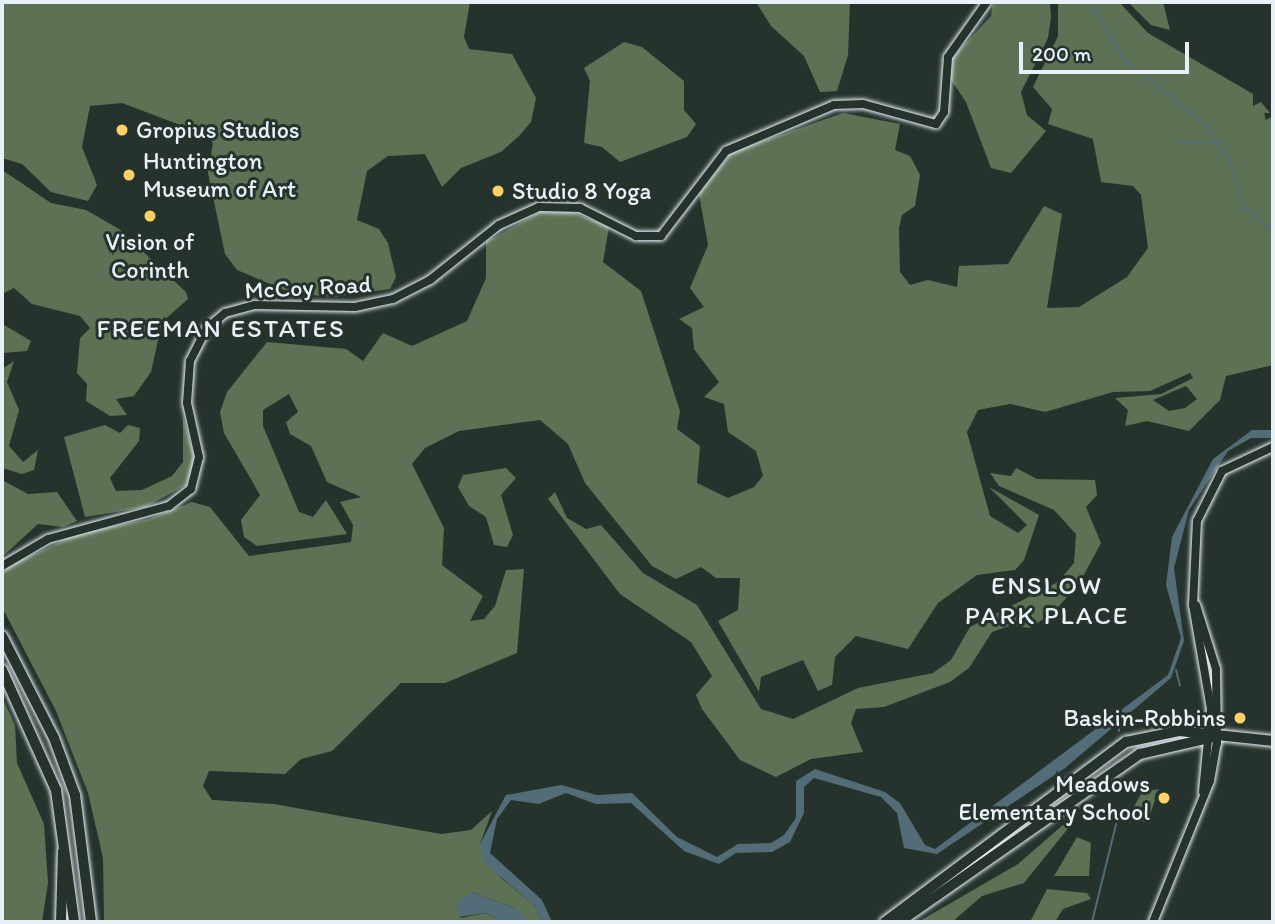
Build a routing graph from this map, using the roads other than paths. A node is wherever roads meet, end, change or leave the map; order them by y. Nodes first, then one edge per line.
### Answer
1 (987, 2) edge
2 (1273, 447) edge
3 (2, 566) edge
4 (2, 636) edge
5 (2, 670) edge
6 (1213, 736) junction
7 (1272, 739) edge
8 (62, 810) junction
9 (61, 922) edge
10 (75, 922) edge
11 (91, 922) edge
12 (885, 922) edge
13 (899, 922) edge
14 (1153, 922) edge

1 - 3 street, McCoy Road
2 - 6 street
4 - 11 highway
5 - 8 highway
6 - 7 main road
6 - 12 main road
6 - 13 main road
6 - 14 street
8 - 9 highway
8 - 10 highway

